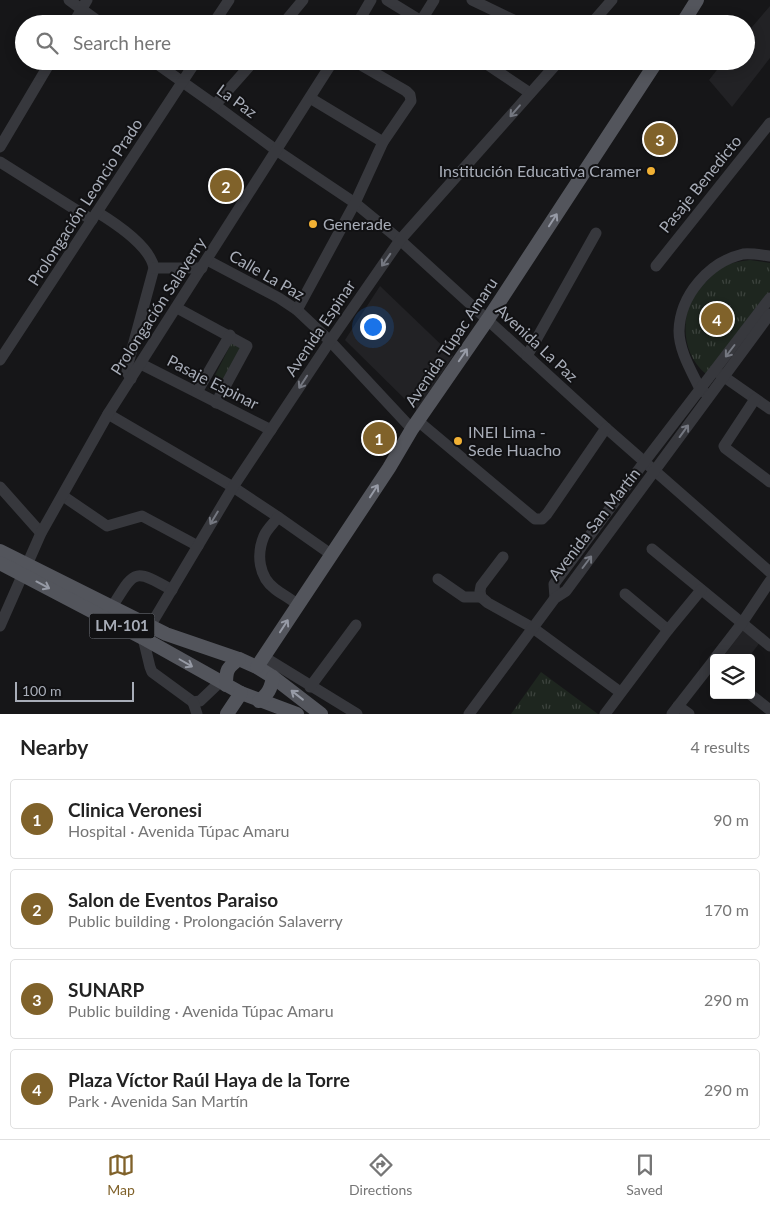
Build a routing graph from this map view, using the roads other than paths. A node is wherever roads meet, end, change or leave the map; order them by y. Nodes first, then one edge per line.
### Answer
1 (68, 0) edge
2 (229, 0) edge
3 (236, 0) edge
4 (303, 0) edge
5 (371, 0) edge
6 (387, 0) edge
7 (434, 0) edge
8 (472, 0) edge
9 (612, 0) edge
10 (697, 0) edge
11 (84, 4) edge
12 (78, 15) edge
13 (94, 15) edge
14 (219, 15) edge
15 (227, 15) edge
16 (290, 15) edge
17 (362, 15) edge
18 (412, 15) edge
19 (427, 15) edge
20 (503, 15) edge
21 (599, 15) edge
22 (688, 15) edge
23 (46, 70) edge
24 (165, 70) edge
25 (185, 70) edge
26 (189, 70) edge
27 (246, 70) edge
28 (327, 70) edge
29 (370, 70) edge
30 (496, 70) edge
31 (550, 70) edge
32 (651, 70) edge
33 (180, 81) junction
34 (530, 93) junction
35 (310, 98) junction
36 (215, 105) junction
37 (770, 123) edge
38 (384, 142) junction
39 (0, 148) edge
40 (276, 150) junction
41 (0, 162) edge
42 (355, 203) junction
43 (92, 216) junction
44 (596, 233) dead end
45 (400, 240) junction
46 (770, 256) edge
47 (204, 264) junction
48 (656, 266) dead end
49 (154, 268) junction
50 (770, 298) edge
51 (176, 308) junction
52 (297, 310) junction
53 (770, 314) edge
54 (488, 319) junction
55 (230, 335) junction
56 (330, 341) junction
57 (0, 348) edge
58 (527, 356) junction
59 (0, 360) edge
60 (140, 364) junction
61 (715, 370) junction
62 (725, 377) junction
63 (131, 379) junction
64 (197, 392) junction
65 (705, 392) junction
66 (755, 398) junction
67 (216, 402) junction
68 (770, 409) edge
69 (108, 414) junction
70 (415, 425) junction
71 (606, 428) junction
72 (271, 430) junction
73 (645, 461) junction
74 (656, 470) junction
75 (770, 482) edge
76 (0, 487) edge
77 (233, 487) junction
78 (64, 496) junction
79 (278, 517) junction
80 (41, 533) junction
81 (198, 546) junction
82 (652, 549) dead end
83 (0, 551) edge
84 (332, 555) junction
85 (503, 556) dead end
86 (0, 563) edge
87 (768, 566) edge
88 (25, 570) junction
89 (438, 578) dead end
90 (770, 581) edge
91 (172, 590) junction
92 (701, 590) junction
93 (625, 594) dead end
94 (481, 597) junction
95 (555, 598) junction
96 (298, 605) junction
97 (112, 607) junction
98 (742, 623) junction
99 (356, 625) dead end
100 (0, 626) edge
101 (533, 628) junction
102 (668, 630) junction
103 (147, 632) junction
104 (770, 646) edge
105 (719, 654) edge
106 (239, 658) junction
107 (260, 662) junction
108 (710, 666) edge
109 (273, 677) junction
110 (223, 684) junction
111 (310, 687) junction
112 (620, 692) junction
113 (241, 693) junction
114 (755, 698) edge
115 (259, 701) junction
116 (193, 702) junction
117 (675, 710) edge
118 (770, 710) edge
119 (197, 714) edge
120 (227, 714) edge
121 (297, 714) edge
122 (321, 714) edge
123 (357, 714) edge
124 (468, 714) edge
125 (605, 714) edge
126 (689, 714) edge

1 - 11 street
2 - 14 street
3 - 15 street
4 - 16 street
5 - 17 street
6 - 18 street
7 - 19 street
8 - 20 street
9 - 21 street
10 - 22 main road
11 - 12 street
11 - 13 street
23 - 39 street
24 - 33 street, La Paz
25 - 33 street, Prolongación Leoncio Prado
26 - 33 street, Prolongación Leoncio Prado
27 - 36 street
28 - 35 street, Prolongación Salaverry
29 - 38 street
30 - 34 street
31 - 34 street, Avenida Espinar
54 -> 32 main road, Avenida Túpac Amaru
33 - 36 street, La Paz
33 - 43 street, Prolongación Leoncio Prado
34 -> 45 street, Avenida Espinar
35 - 38 street
35 - 40 street, Prolongación Salaverry
36 - 40 street, La Paz
37 - 48 street, Pasaje Benedicto
38 - 42 street
40 - 42 street, Avenida La Paz
40 - 47 street, Prolongación Salaverry
41 - 43 street
42 - 45 street, Avenida La Paz
42 - 52 street
43 - 49 street
43 - 57 street, Prolongación Leoncio Prado
43 - 59 street, Prolongación Leoncio Prado
44 - 58 street
45 - 54 street, Avenida La Paz
45 -> 56 street, Avenida Espinar
46 - 65 street
47 - 49 street
47 - 51 street, Prolongación Salaverry
47 - 52 street, Calle La Paz
49 - 63 street
50 -> 61 street, Avenida San Martín
51 - 55 street
51 - 60 street, Prolongación Salaverry
52 - 56 street, Calle La Paz
53 - 62 street, Avenida San Martín
54 - 58 street, Avenida La Paz
70 -> 54 main road, Avenida Túpac Amaru
55 - 64 street
55 - 67 street
56 - 70 street, Calle La Paz
56 -> 72 street, Avenida Espinar
58 - 71 street, Avenida La Paz
60 - 63 street, Prolongación Salaverry
60 - 64 street, Pasaje Espinar
61 - 62 street
61 - 65 street, Avenida San Martín
62 - 65 street, Avenida San Martín
62 - 66 street
63 - 69 street, Prolongación Salaverry
64 - 67 street, Pasaje Espinar
65 - 73 street, Avenida San Martín
74 -> 65 street, Avenida San Martín
66 - 68 street
66 - 75 street
67 - 72 street, Pasaje Espinar
69 - 77 street
69 - 78 street, Prolongación Salaverry
70 - 71 street, Calle La Paz
84 -> 70 main road, Avenida Túpac Amaru
71 - 73 street, Avenida La Paz
72 - 77 street, Avenida Espinar
73 - 74 street, Avenida La Paz
73 - 95 street, Avenida San Martín
74 - 87 street, Avenida La Paz
95 -> 74 street, Avenida San Martín
76 - 80 street
77 - 79 street
77 -> 81 street, Avenida Espinar
78 - 80 street, Prolongación Salaverry
78 - 81 street
79 - 84 street
79 - 96 street
80 - 88 street, Prolongación Salaverry
81 - 91 street, Avenida Espinar
82 - 92 street
83 - 88 main road, LM-101
84 - 96 main road, Avenida Túpac Amaru
85 - 94 street
86 - 88 main road, LM-101
88 - 97 main road, LM-101
88 - 100 street, Prolongación Salaverry
88 -> 103 main road, LM-101
89 - 94 street
90 - 98 street
91 - 97 street
91 - 103 street, Avenida Espinar
92 - 98 street
92 - 102 street
93 - 102 street
94 - 101 street
95 - 101 street
107 -> 96 main road, Avenida Túpac Amaru
97 - 103 main road, LM-101
98 - 104 street
98 - 105 street
99 - 111 street
101 - 112 street
101 - 124 street
102 - 112 street
103 - 106 main road, LM-101
103 -> 110 main road, LM-101
103 - 116 street
106 - 107 main road, LM-101
106 - 110 main road
107 - 109 main road, LM-101
107 - 111 street
108 - 117 street
109 - 115 main road
122 -> 109 main road, LM-101
110 - 113 main road, LM-101
110 - 116 street
111 - 123 street
112 - 125 street
113 - 115 main road, LM-101
113 - 120 main road
114 - 118 street
115 - 121 main road, LM-101
116 - 119 street
117 - 126 street

